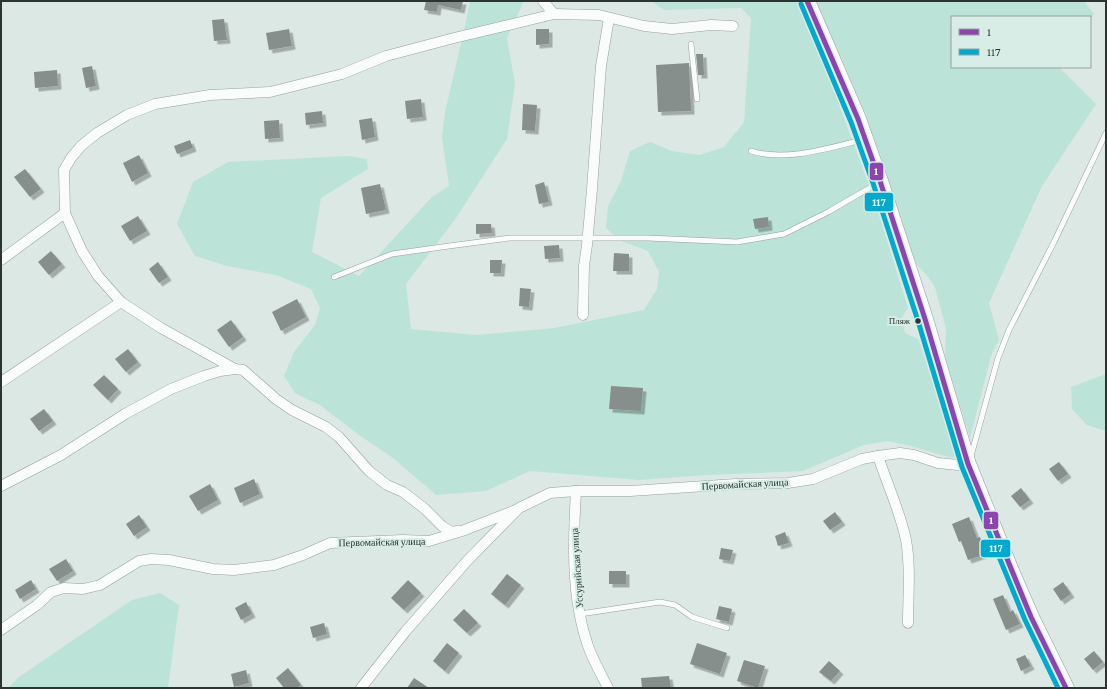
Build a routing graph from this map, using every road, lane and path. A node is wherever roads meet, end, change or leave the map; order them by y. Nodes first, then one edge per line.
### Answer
1 (543, 1) edge
2 (807, 1) edge
3 (554, 14) junction
4 (609, 18) junction
5 (733, 26) dead end
6 (691, 44) dead end
7 (696, 98) dead end
8 (1106, 133) edge
9 (865, 139) junction
10 (751, 151) dead end
11 (880, 181) junction
12 (65, 213) junction
13 (588, 239) junction
14 (1, 260) edge
15 (334, 277) dead end
16 (121, 302) junction
17 (583, 315) dead end
18 (235, 369) junction
19 (1, 382) edge
20 (878, 456) junction
21 (968, 464) junction
22 (1, 486) edge
23 (576, 490) junction
24 (519, 508) junction
25 (462, 531) junction
26 (580, 614) junction
27 (908, 623) dead end
28 (727, 628) dead end
29 (1, 630) edge
30 (361, 688) edge
31 (608, 688) edge
32 (1066, 688) edge

1 - 3 street
2 - 9 main road
3 - 4 street
3 - 12 street
4 - 5 street
4 - 13 street
6 - 7 lane
8 - 21 lane
9 - 10 lane
9 - 11 main road
11 - 13 lane
11 - 21 main road
12 - 14 street
12 - 16 street
13 - 15 lane
13 - 17 street
16 - 18 street
16 - 19 street
18 - 22 street
18 - 25 street
20 - 21 street, Первомайская улица
20 - 23 street, Первомайская улица
20 - 27 street
21 - 32 main road
23 - 24 street, Первомайская улица
23 - 26 street, Уссурийская улица
24 - 25 street, Первомайская улица
24 - 30 street, Первомайская улица
25 - 29 street, Первомайская улица
26 - 28 lane
26 - 31 street, Уссурийская улица

